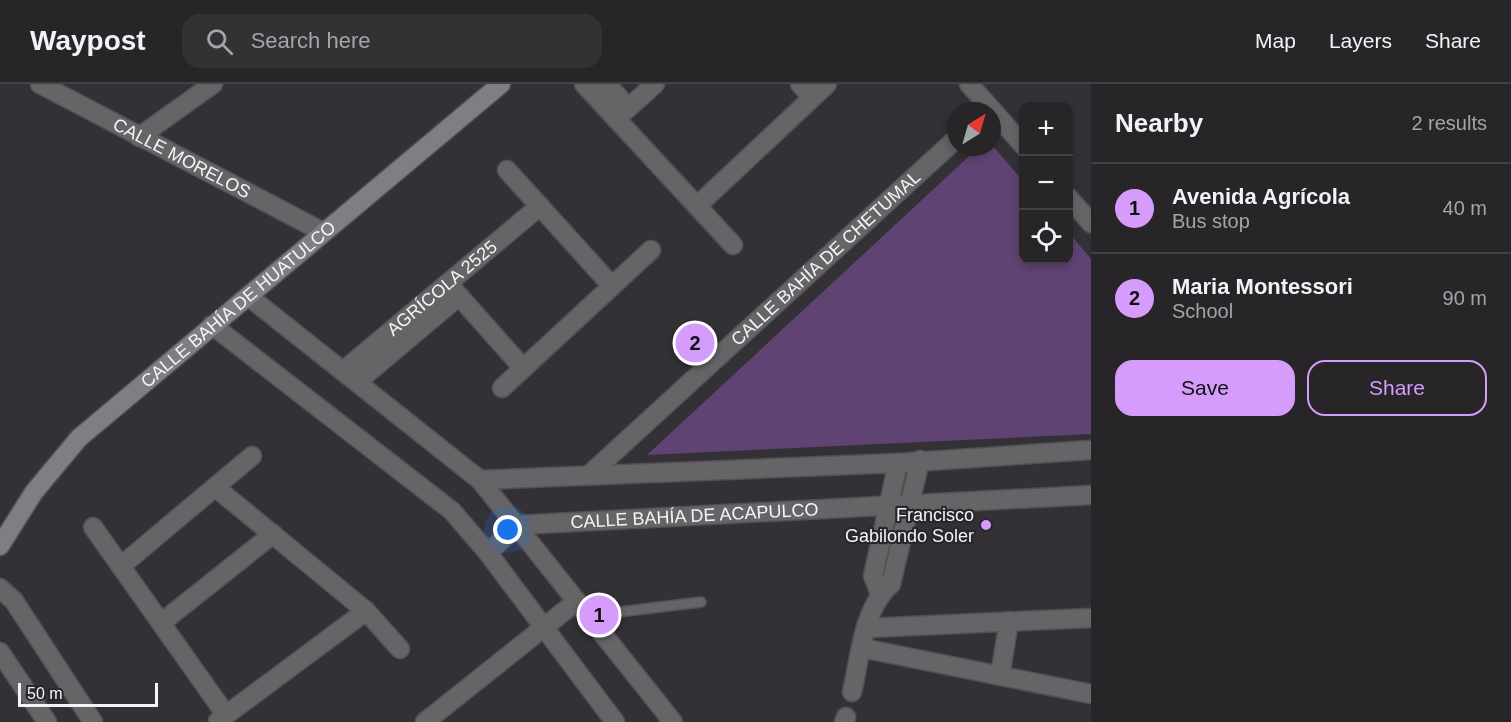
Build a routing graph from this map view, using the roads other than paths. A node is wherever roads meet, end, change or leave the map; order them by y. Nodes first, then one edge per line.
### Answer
1 (40, 84) edge
2 (213, 84) edge
3 (501, 84) edge
4 (584, 84) edge
5 (607, 84) edge
6 (655, 84) edge
7 (800, 84) edge
8 (827, 84) edge
9 (969, 84) edge
10 (812, 98) junction
11 (983, 102) edge
12 (622, 113) junction
13 (1001, 123) edge
14 (139, 137) junction
15 (1019, 142) edge
16 (947, 146) edge
17 (507, 170) dead end
18 (1073, 203) edge
19 (540, 206) junction
20 (697, 206) junction
21 (1091, 223) edge
22 (324, 232) junction
23 (733, 245) dead end
24 (651, 250) dead end
25 (612, 286) junction
26 (453, 290) junction
27 (248, 296) junction
28 (212, 325) junction
29 (523, 368) junction
30 (350, 377) junction
31 (502, 388) dead end
32 (1091, 450) edge
33 (252, 456) dead end
34 (920, 460) junction
35 (898, 463) junction
36 (589, 475) junction
37 (480, 480) junction
38 (215, 487) junction
39 (1091, 495) edge
40 (888, 505) junction
41 (909, 505) junction
42 (517, 525) junction
43 (93, 527) dead end
44 (273, 534) junction
45 (0, 546) edge
46 (488, 553) junction
47 (121, 566) junction
48 (0, 588) edge
49 (880, 593) junction
50 (577, 601) junction
51 (701, 602) dead end
52 (366, 611) junction
53 (1091, 618) edge
54 (1009, 621) junction
55 (161, 623) junction
56 (543, 628) junction
57 (867, 628) junction
58 (599, 630) junction
59 (862, 648) junction
60 (400, 649) dead end
61 (0, 652) edge
62 (1000, 676) junction
63 (852, 692) dead end
64 (1091, 694) edge
65 (221, 718) edge
66 (47, 722) edge
67 (93, 722) edge
68 (425, 722) edge
69 (615, 722) edge
70 (673, 722) edge

1 - 14 street, CALLE MORELOS
2 - 14 street
3 - 22 street, CALLE BAHÍA DE HUATULCO
4 - 12 street
5 - 12 street
6 - 12 street
7 - 10 street
8 - 10 street
9 - 11 street
10 - 20 street
12 - 20 street
13 - 15 street
14 - 22 street, CALLE MORELOS
16 - 36 street, CALLE BAHÍA DE CHETUMAL
17 - 19 street
18 - 21 street
19 - 25 street
19 - 26 street, AGRÍCOLA 2525
20 - 23 street
22 - 27 street, CALLE BAHÍA DE HUATULCO
24 - 25 street
25 - 29 street
26 - 29 street
26 - 30 street, AGRÍCOLA 2525
27 - 28 street, CALLE BAHÍA DE HUATULCO
27 - 30 street
28 - 45 street, CALLE BAHÍA DE HUATULCO
28 - 46 street
29 - 31 street
30 - 37 street
32 - 34 street
33 - 38 street
34 - 35 street
34 - 41 street
35 - 36 street
35 - 40 street
36 - 37 street
37 - 42 street
38 - 44 street
38 - 47 street
39 - 41 street, CALLE BAHÍA DE ACAPULCO
40 - 41 street, CALLE BAHÍA DE ACAPULCO
40 - 42 street, CALLE BAHÍA DE ACAPULCO
40 - 49 street
41 - 49 street
42 - 46 street
42 - 50 street
43 - 47 street
44 - 52 street
44 - 55 street
46 - 56 street
47 - 55 street
48 - 67 street
49 - 57 street
50 - 56 street
50 - 58 street
51 - 58 lane
52 - 60 street
52 - 65 street
53 - 54 street
54 - 57 street
54 - 62 street
55 - 65 street
56 - 68 street
56 - 69 street
57 - 59 street
58 - 70 street
59 - 62 street
59 - 63 street
61 - 66 street
62 - 64 street

